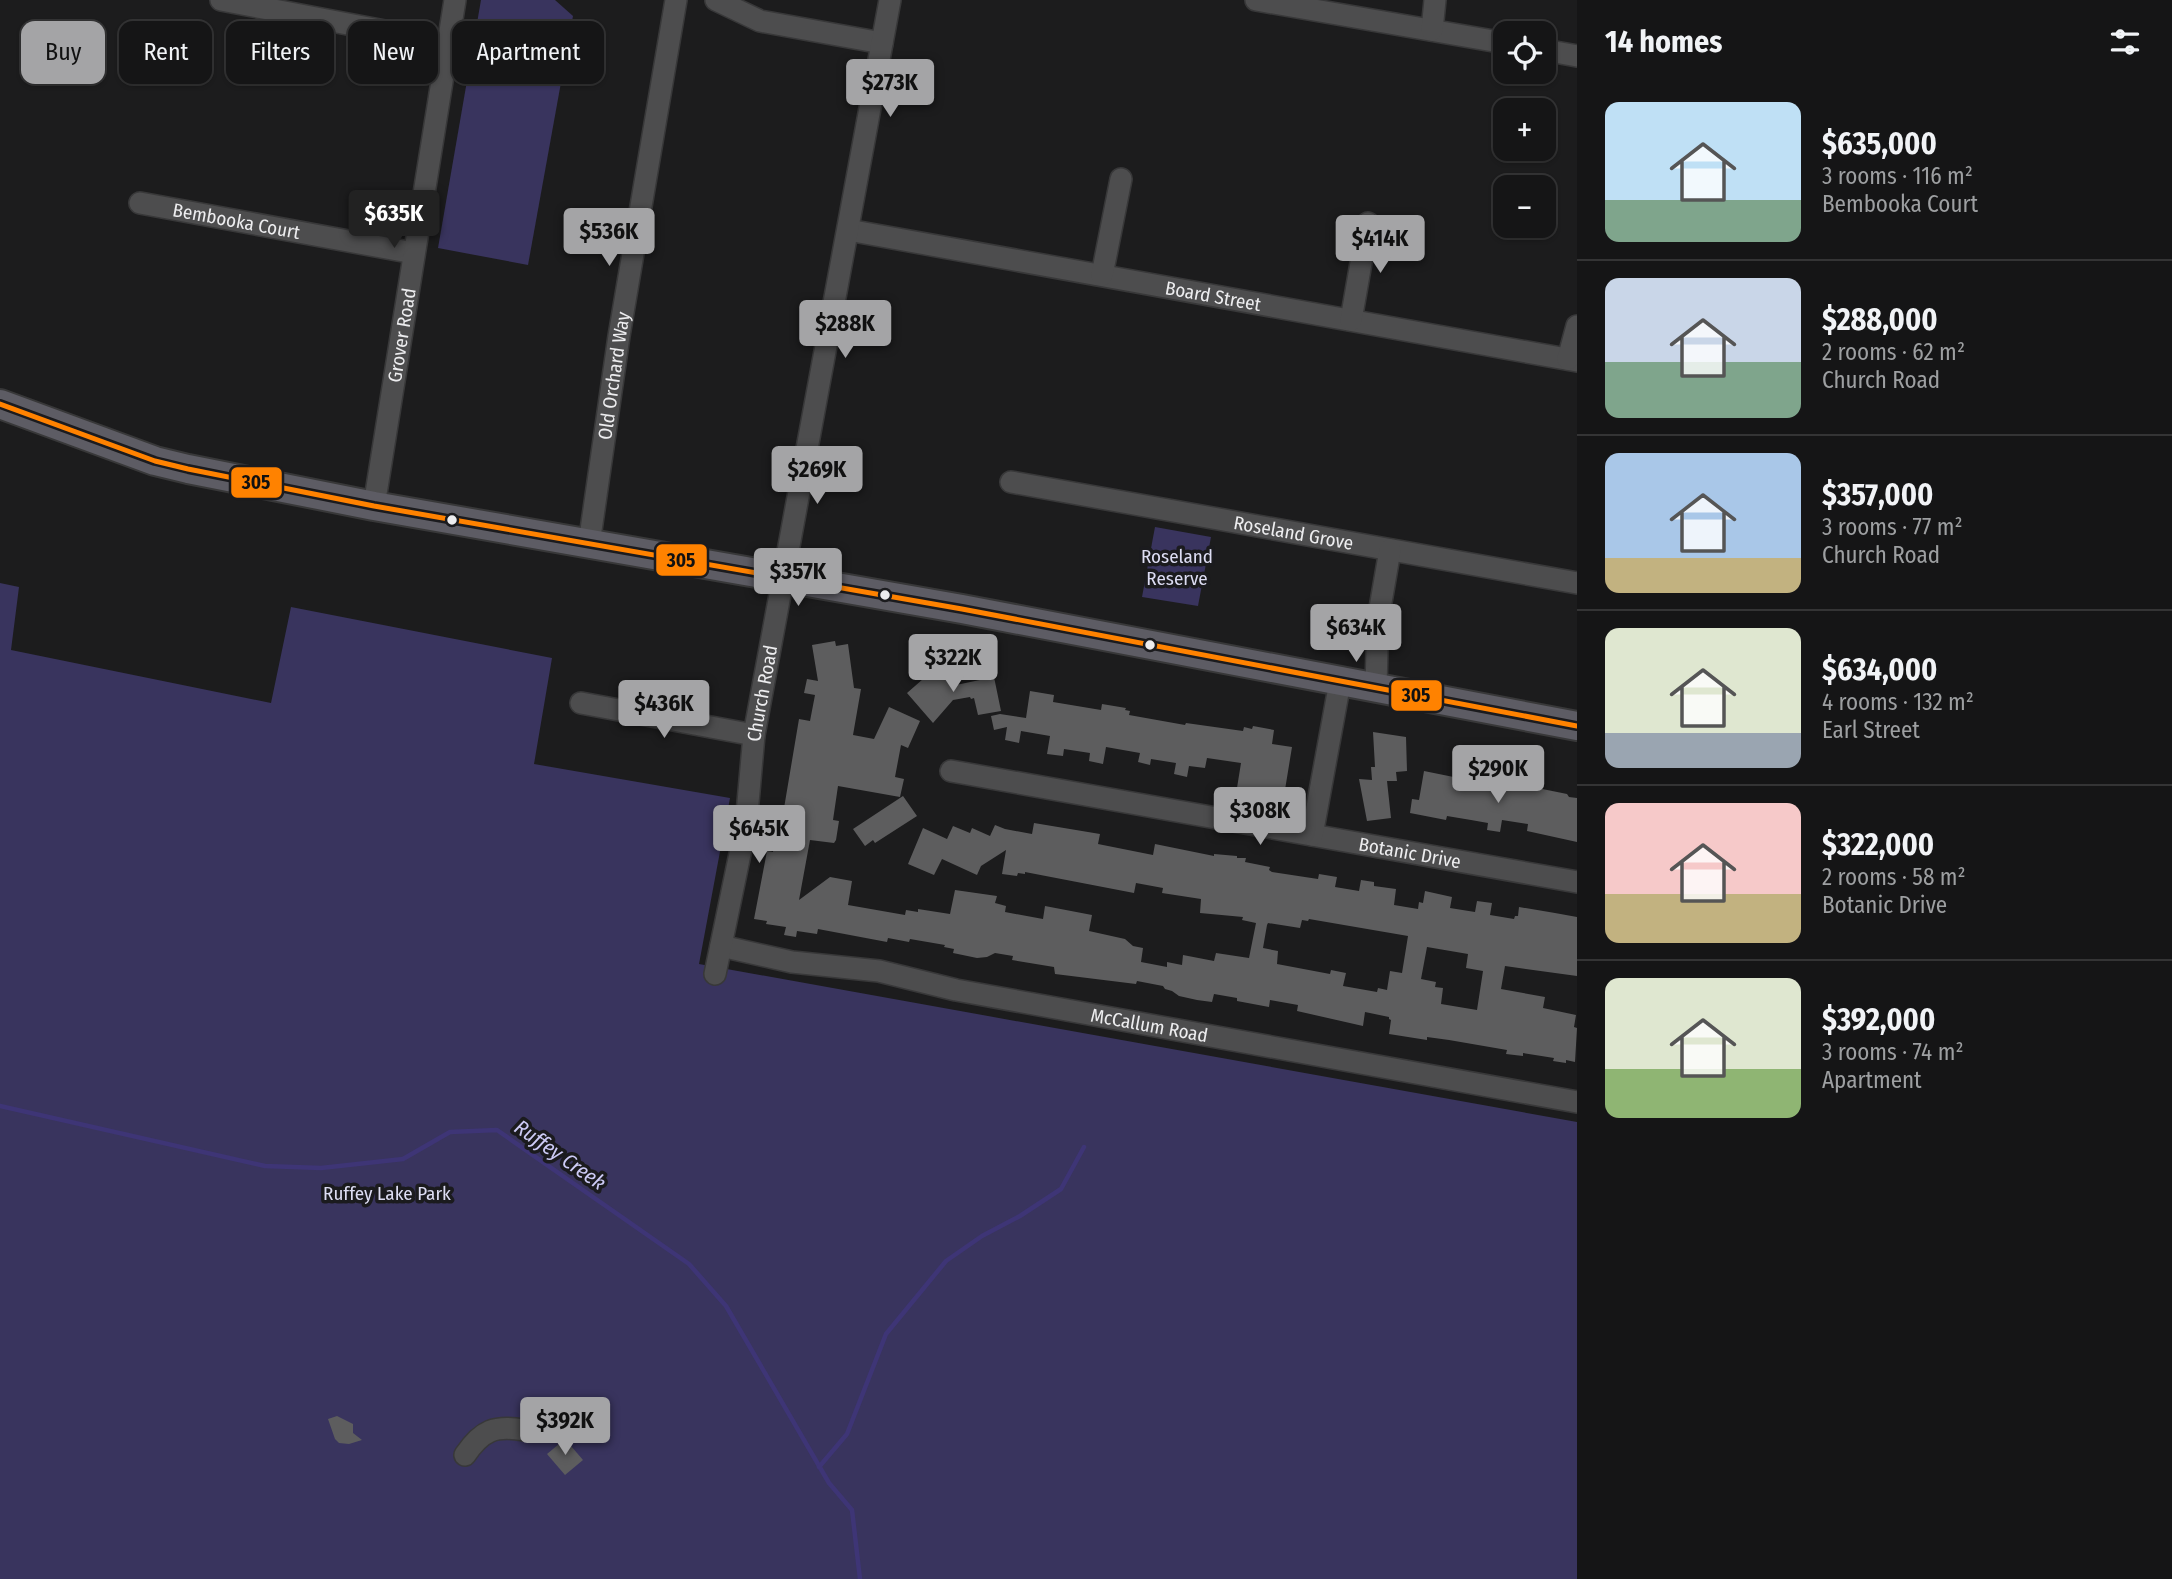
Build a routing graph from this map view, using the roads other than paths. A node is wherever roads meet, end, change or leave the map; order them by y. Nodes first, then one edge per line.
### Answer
1 (221, 0) edge
2 (455, 0) edge
3 (676, 0) edge
4 (716, 0) edge
5 (890, 0) edge
6 (1256, 0) edge
7 (1428, 0) edge
8 (1435, 0) edge
9 (1426, 29) junction
10 (1493, 41) edge
11 (448, 43) junction
12 (882, 44) junction
13 (1556, 52) edge
14 (1577, 56) edge
15 (1121, 179) dead end
16 (140, 203) dead end
17 (1368, 223) dead end
18 (848, 230) junction
19 (414, 253) junction
20 (1102, 275) junction
21 (1351, 320) junction
22 (1577, 326) edge
23 (1573, 360) edge
24 (0, 404) edge
25 (1011, 482) dead end
26 (374, 506) junction
27 (589, 544) junction
28 (1390, 550) junction
29 (783, 578) junction
30 (1577, 583) edge
31 (1358, 685) junction
32 (581, 703) dead end
33 (1577, 726) edge
34 (754, 735) junction
35 (951, 771) dead end
36 (1312, 835) junction
37 (1577, 882) edge
38 (721, 946) junction
39 (715, 974) dead end
40 (1577, 1102) edge
41 (524, 1430) dead end
42 (465, 1455) dead end

1 - 11 street
2 - 11 street, Grover Road
3 - 27 street, Old Orchard Way
4 - 12 street
5 - 12 street, Church Road
6 - 9 street
7 - 9 street
8 - 9 street
9 - 10 street
11 - 19 street, Grover Road
12 - 18 street, Church Road
13 - 14 street
15 - 20 street
16 - 19 street, Bembooka Court
17 - 21 street
18 - 20 street, Board Street
18 - 29 street, Church Road
19 - 26 street, Grover Road
20 - 21 street, Board Street
21 - 23 street, Board Street
22 - 23 street
24 - 26 main road
25 - 28 street, Roseland Grove
26 - 27 main road
27 - 29 main road
28 - 30 street, Roseland Grove
28 - 31 street
29 - 31 main road
29 - 34 street, Church Road
31 - 33 main road
31 - 36 street
32 - 34 street
34 - 38 street, Church Road
35 - 36 street, Botanic Drive
36 - 37 street, Botanic Drive
38 - 39 street, Church Road
38 - 40 street, McCallum Road
41 - 42 street

